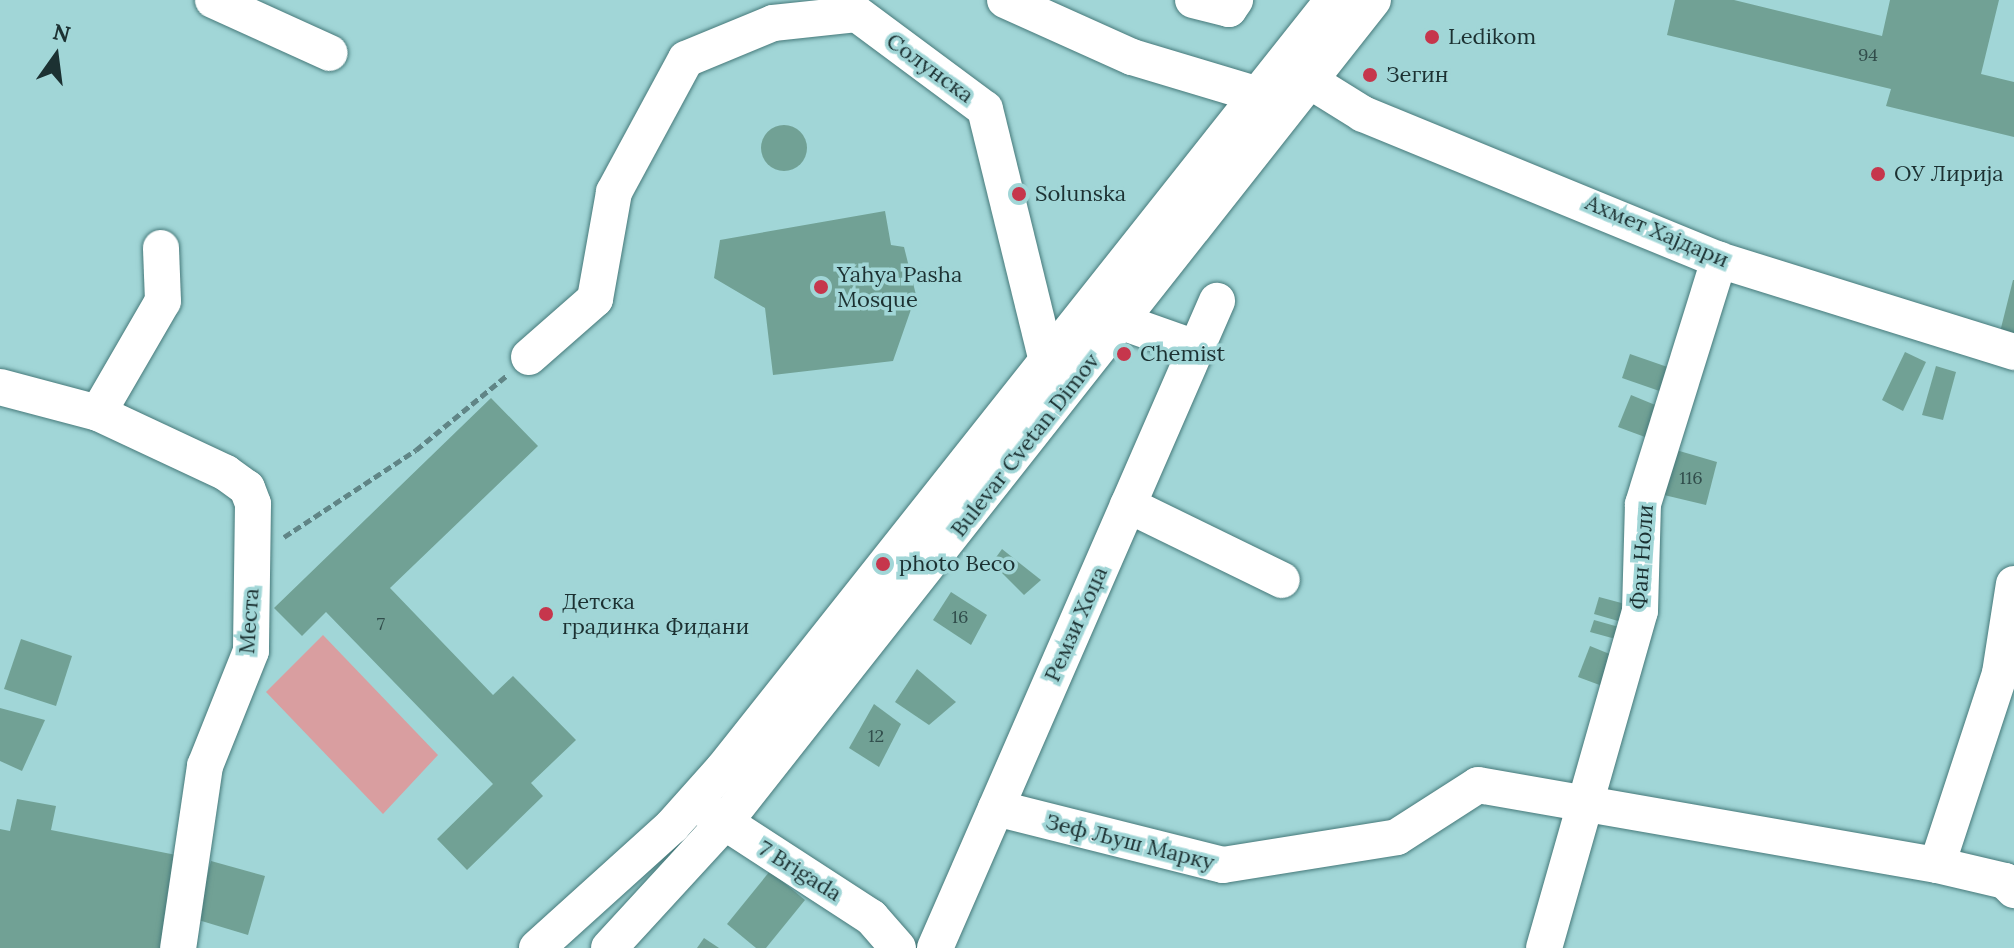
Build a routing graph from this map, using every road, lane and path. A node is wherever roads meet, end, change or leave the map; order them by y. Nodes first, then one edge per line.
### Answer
1 (213, 0) edge
2 (1005, 0) edge
3 (1193, 0) edge
4 (1235, 0) edge
5 (1333, 0) edge
6 (1373, 0) edge
7 (330, 53) dead end
8 (1310, 81) junction
9 (1259, 95) junction
10 (161, 248) dead end
11 (1719, 260) junction
12 (1217, 301) dead end
13 (1122, 322) junction
14 (1196, 348) junction
15 (2014, 352) edge
16 (529, 357) joint
17 (1047, 361) junction
18 (0, 387) edge
19 (98, 413) junction
20 (1128, 505) junction
21 (253, 556) junction
22 (1282, 580) dead end
23 (2014, 584) edge
24 (1581, 806) junction
25 (996, 808) junction
26 (683, 814) junction
27 (713, 836) junction
28 (1937, 865) junction
29 (2014, 890) edge
30 (178, 948) edge
31 (537, 948) edge
32 (609, 948) edge
33 (898, 948) edge
34 (935, 948) edge
35 (1544, 948) edge

1 - 7 street
2 - 9 street
3 - 4 street
5 - 9 street, Bulevar Cvetan Dimov
6 - 8 street, Bulevar Cvetan Dimov
8 - 11 street, Ахмет Хајдари
8 - 13 street, Bulevar Cvetan Dimov
9 - 17 street, Bulevar Cvetan Dimov
10 - 19 street
11 - 15 street, Ахмет Хајдари
11 - 24 street, Фан Ноли
12 - 14 street, Ремзи Хоџа
13 - 14 street
13 - 27 street, Bulevar Cvetan Dimov
14 - 20 street, Ремзи Хоџа
16 - 17 street, Солунска
16 - 21 path
17 - 26 street, Bulevar Cvetan Dimov
18 - 19 street, Места
19 - 21 street, Места
20 - 22 street
20 - 25 street, Ремзи Хоџа
21 - 30 street, Места
23 - 28 street
24 - 25 street, Зеф Љуш Марку
24 - 28 street, Зеф Љуш Марку
24 - 35 street, Фан Ноли
25 - 34 street, Ремзи Хоџа
26 - 27 street, 7 Brigada
26 - 31 street, Bulevar Cvetan Dimov
27 - 32 street, Bulevar Cvetan Dimov
27 - 33 street, 7 Brigada
28 - 29 street, Зеф Љуш Марку

